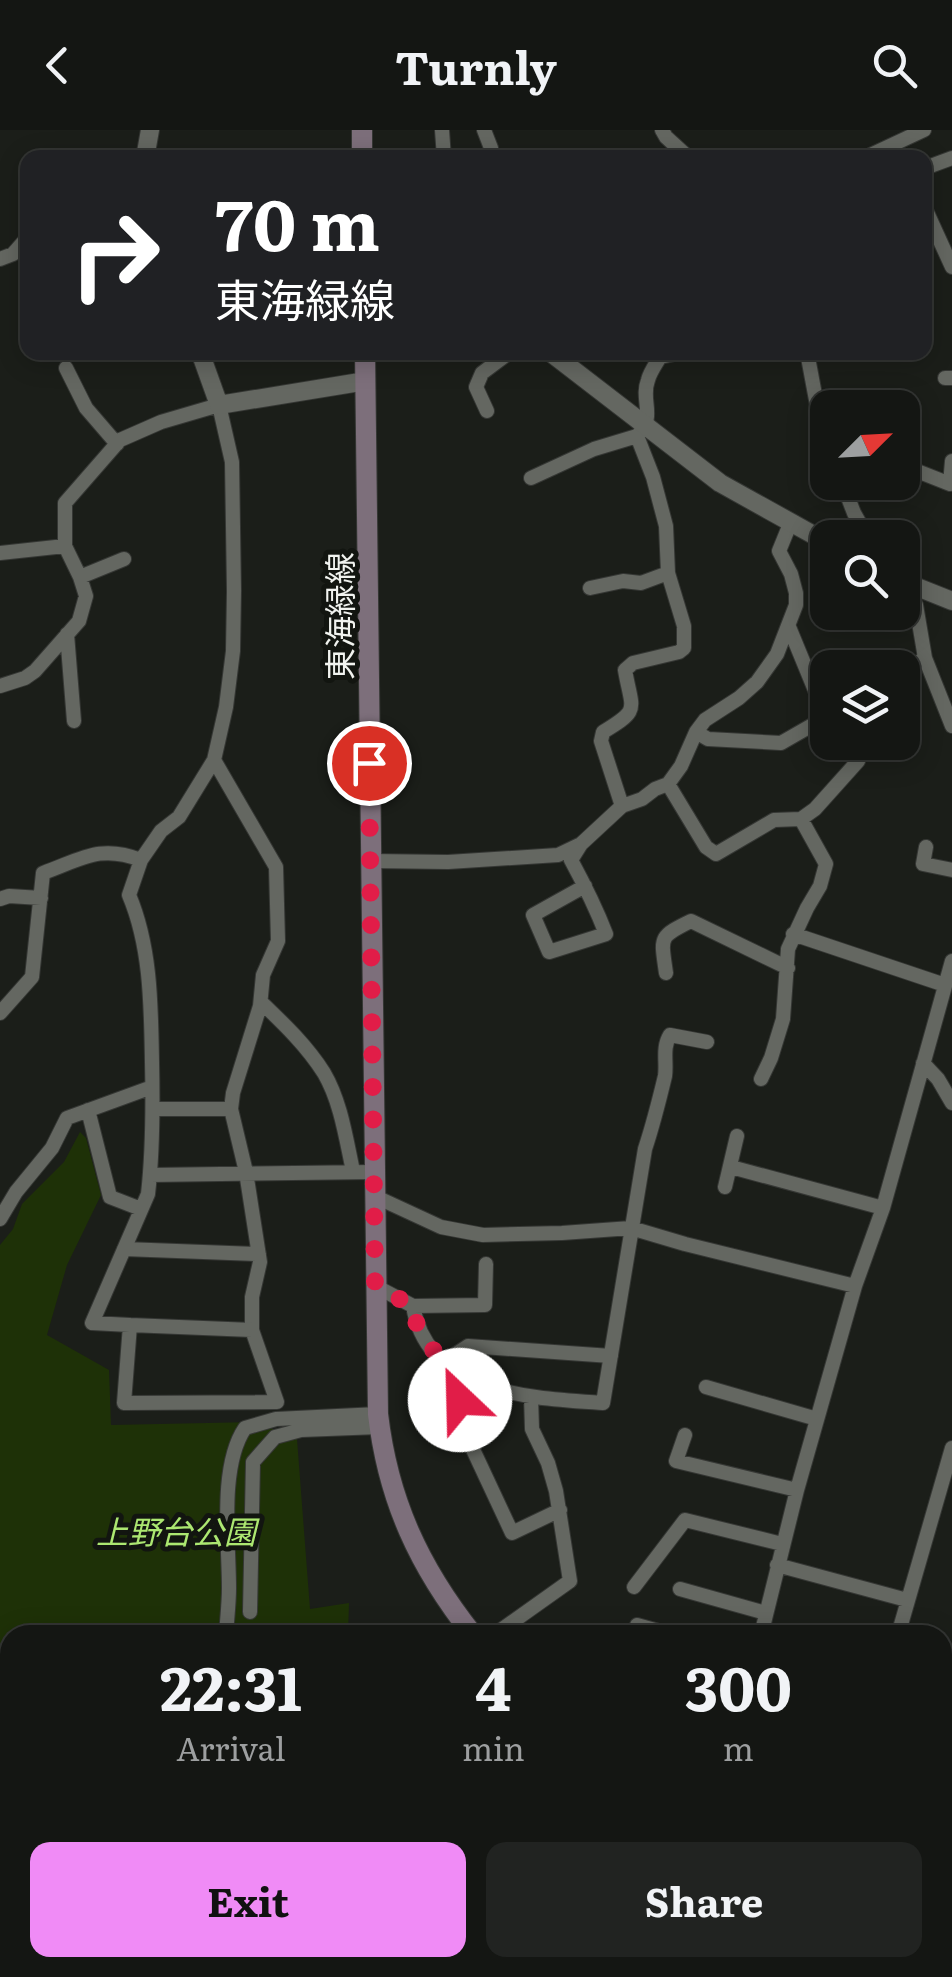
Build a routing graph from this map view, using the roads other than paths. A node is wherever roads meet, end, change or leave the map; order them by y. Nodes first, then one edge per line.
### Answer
1 (662, 130) edge
2 (924, 130) edge
3 (681, 150) edge
4 (881, 150) edge
5 (932, 226) edge
6 (952, 267) edge
7 (203, 360) edge
8 (365, 360) edge
9 (499, 360) edge
10 (559, 360) edge
11 (658, 360) edge
12 (808, 360) edge
13 (66, 368) dead end
14 (366, 381) junction
15 (814, 390) edge
16 (219, 406) junction
17 (486, 411) dead end
18 (642, 431) junction
19 (117, 444) junction
20 (952, 462) edge
21 (920, 473) edge
22 (532, 478) dead end
23 (951, 484) edge
24 (790, 524) junction
25 (810, 534) edge
26 (65, 546) junction
27 (0, 553) edge
28 (124, 559) dead end
29 (668, 573) junction
30 (80, 577) junction
31 (590, 588) dead end
32 (920, 589) edge
33 (952, 601) edge
34 (788, 627) junction
35 (920, 629) edge
36 (68, 634) junction
37 (925, 658) junction
38 (920, 661) edge
39 (810, 677) edge
40 (0, 686) edge
41 (74, 721) dead end
42 (810, 726) edge
43 (952, 726) edge
44 (696, 732) junction
45 (214, 760) junction
46 (858, 760) edge
47 (668, 784) junction
48 (622, 806) junction
49 (801, 819) junction
50 (581, 844) junction
51 (926, 847) dead end
52 (141, 860) junction
53 (371, 862) junction
54 (952, 870) edge
55 (585, 886) junction
56 (0, 898) edge
57 (41, 898) junction
58 (794, 934) junction
59 (952, 961) edge
60 (788, 968) junction
61 (666, 973) dead end
62 (945, 986) junction
63 (261, 1002) junction
64 (0, 1013) edge
65 (707, 1042) dead end
66 (923, 1064) junction
67 (762, 1079) dead end
68 (152, 1087) junction
69 (952, 1103) edge
70 (231, 1108) junction
71 (152, 1109) junction
72 (88, 1110) junction
73 (737, 1136) dead end
74 (731, 1167) junction
75 (363, 1171) junction
76 (246, 1172) junction
77 (150, 1175) junction
78 (725, 1186) dead end
79 (374, 1196) junction
80 (882, 1208) junction
81 (141, 1209) junction
82 (0, 1218) edge
83 (631, 1228) junction
84 (124, 1248) junction
85 (259, 1254) junction
86 (486, 1264) dead end
87 (375, 1286) junction
88 (855, 1286) junction
89 (413, 1306) junction
90 (130, 1325) junction
91 (252, 1330) junction
92 (610, 1356) junction
93 (445, 1361) junction
94 (457, 1373) junction
95 (706, 1387) dead end
96 (530, 1398) junction
97 (379, 1420) junction
98 (817, 1420) junction
99 (684, 1434) dead end
100 (952, 1448) edge
101 (796, 1490) junction
102 (560, 1510) junction
103 (782, 1544) junction
104 (777, 1565) junction
105 (634, 1587) dead end
106 (680, 1590) dead end
107 (907, 1600) junction
108 (250, 1612) dead end
109 (766, 1613) junction
110 (227, 1625) edge
111 (465, 1625) edge
112 (508, 1625) edge
113 (763, 1625) edge
114 (901, 1625) edge

1 - 3 street
2 - 4 street
5 - 6 street
7 - 16 street
8 - 14 main road, 東海緑線
9 - 17 street
10 - 18 street
11 - 18 street
12 - 15 street
13 - 19 street
14 - 16 street
14 - 53 main road, 東海緑線
16 - 19 street
16 - 45 street
18 - 22 street
18 - 24 street
18 - 29 street
19 - 26 street
20 - 23 street
21 - 23 street
24 - 25 street
24 - 34 street
26 - 27 street
26 - 30 street
28 - 30 street
29 - 31 street
29 - 48 street
30 - 36 street
32 - 33 street
34 - 39 street
34 - 44 street
35 - 37 street
36 - 40 street
36 - 41 street
37 - 38 street
37 - 43 street
42 - 44 street
44 - 47 street
45 - 52 street
45 - 63 street
46 - 49 street
47 - 48 street
47 - 49 street
48 - 50 street
49 - 58 street
50 - 53 street
50 - 55 street
51 - 54 street
52 - 57 street
52 - 68 street
53 - 75 main road, 東海緑線
55 - 55 street
56 - 57 street
57 - 64 street
58 - 60 street
58 - 62 street
59 - 62 street
60 - 61 street
60 - 67 street
62 - 66 street
63 - 70 street
63 - 75 street
65 - 83 street
66 - 69 street
66 - 80 street
68 - 71 street
68 - 72 street
70 - 71 street
70 - 76 street
71 - 77 street
72 - 81 street
72 - 82 street
73 - 74 street
74 - 78 street
74 - 80 street
75 - 76 street
75 - 79 main road, 東海緑線
76 - 77 street
76 - 85 street
77 - 81 street
79 - 83 street
79 - 87 main road, 東海緑線
80 - 88 street
81 - 84 street
83 - 88 street
83 - 92 street
84 - 85 street
84 - 90 street
85 - 91 street
86 - 89 street
87 - 89 street
87 - 97 main road, 東海緑線
88 - 98 street
89 - 93 street
90 - 91 street
90 - 91 street
92 - 93 street
92 - 96 street
93 - 94 street
94 - 96 street
94 - 102 street
95 - 98 street
96 - 102 street
97 - 108 street
97 - 110 street
97 - 111 main road, 東海緑線
98 - 101 street
99 - 101 street
100 - 107 street
101 - 103 street
102 - 112 street
103 - 104 street
103 - 105 street
104 - 107 street
104 - 109 street
106 - 109 street
107 - 114 street
109 - 113 street

